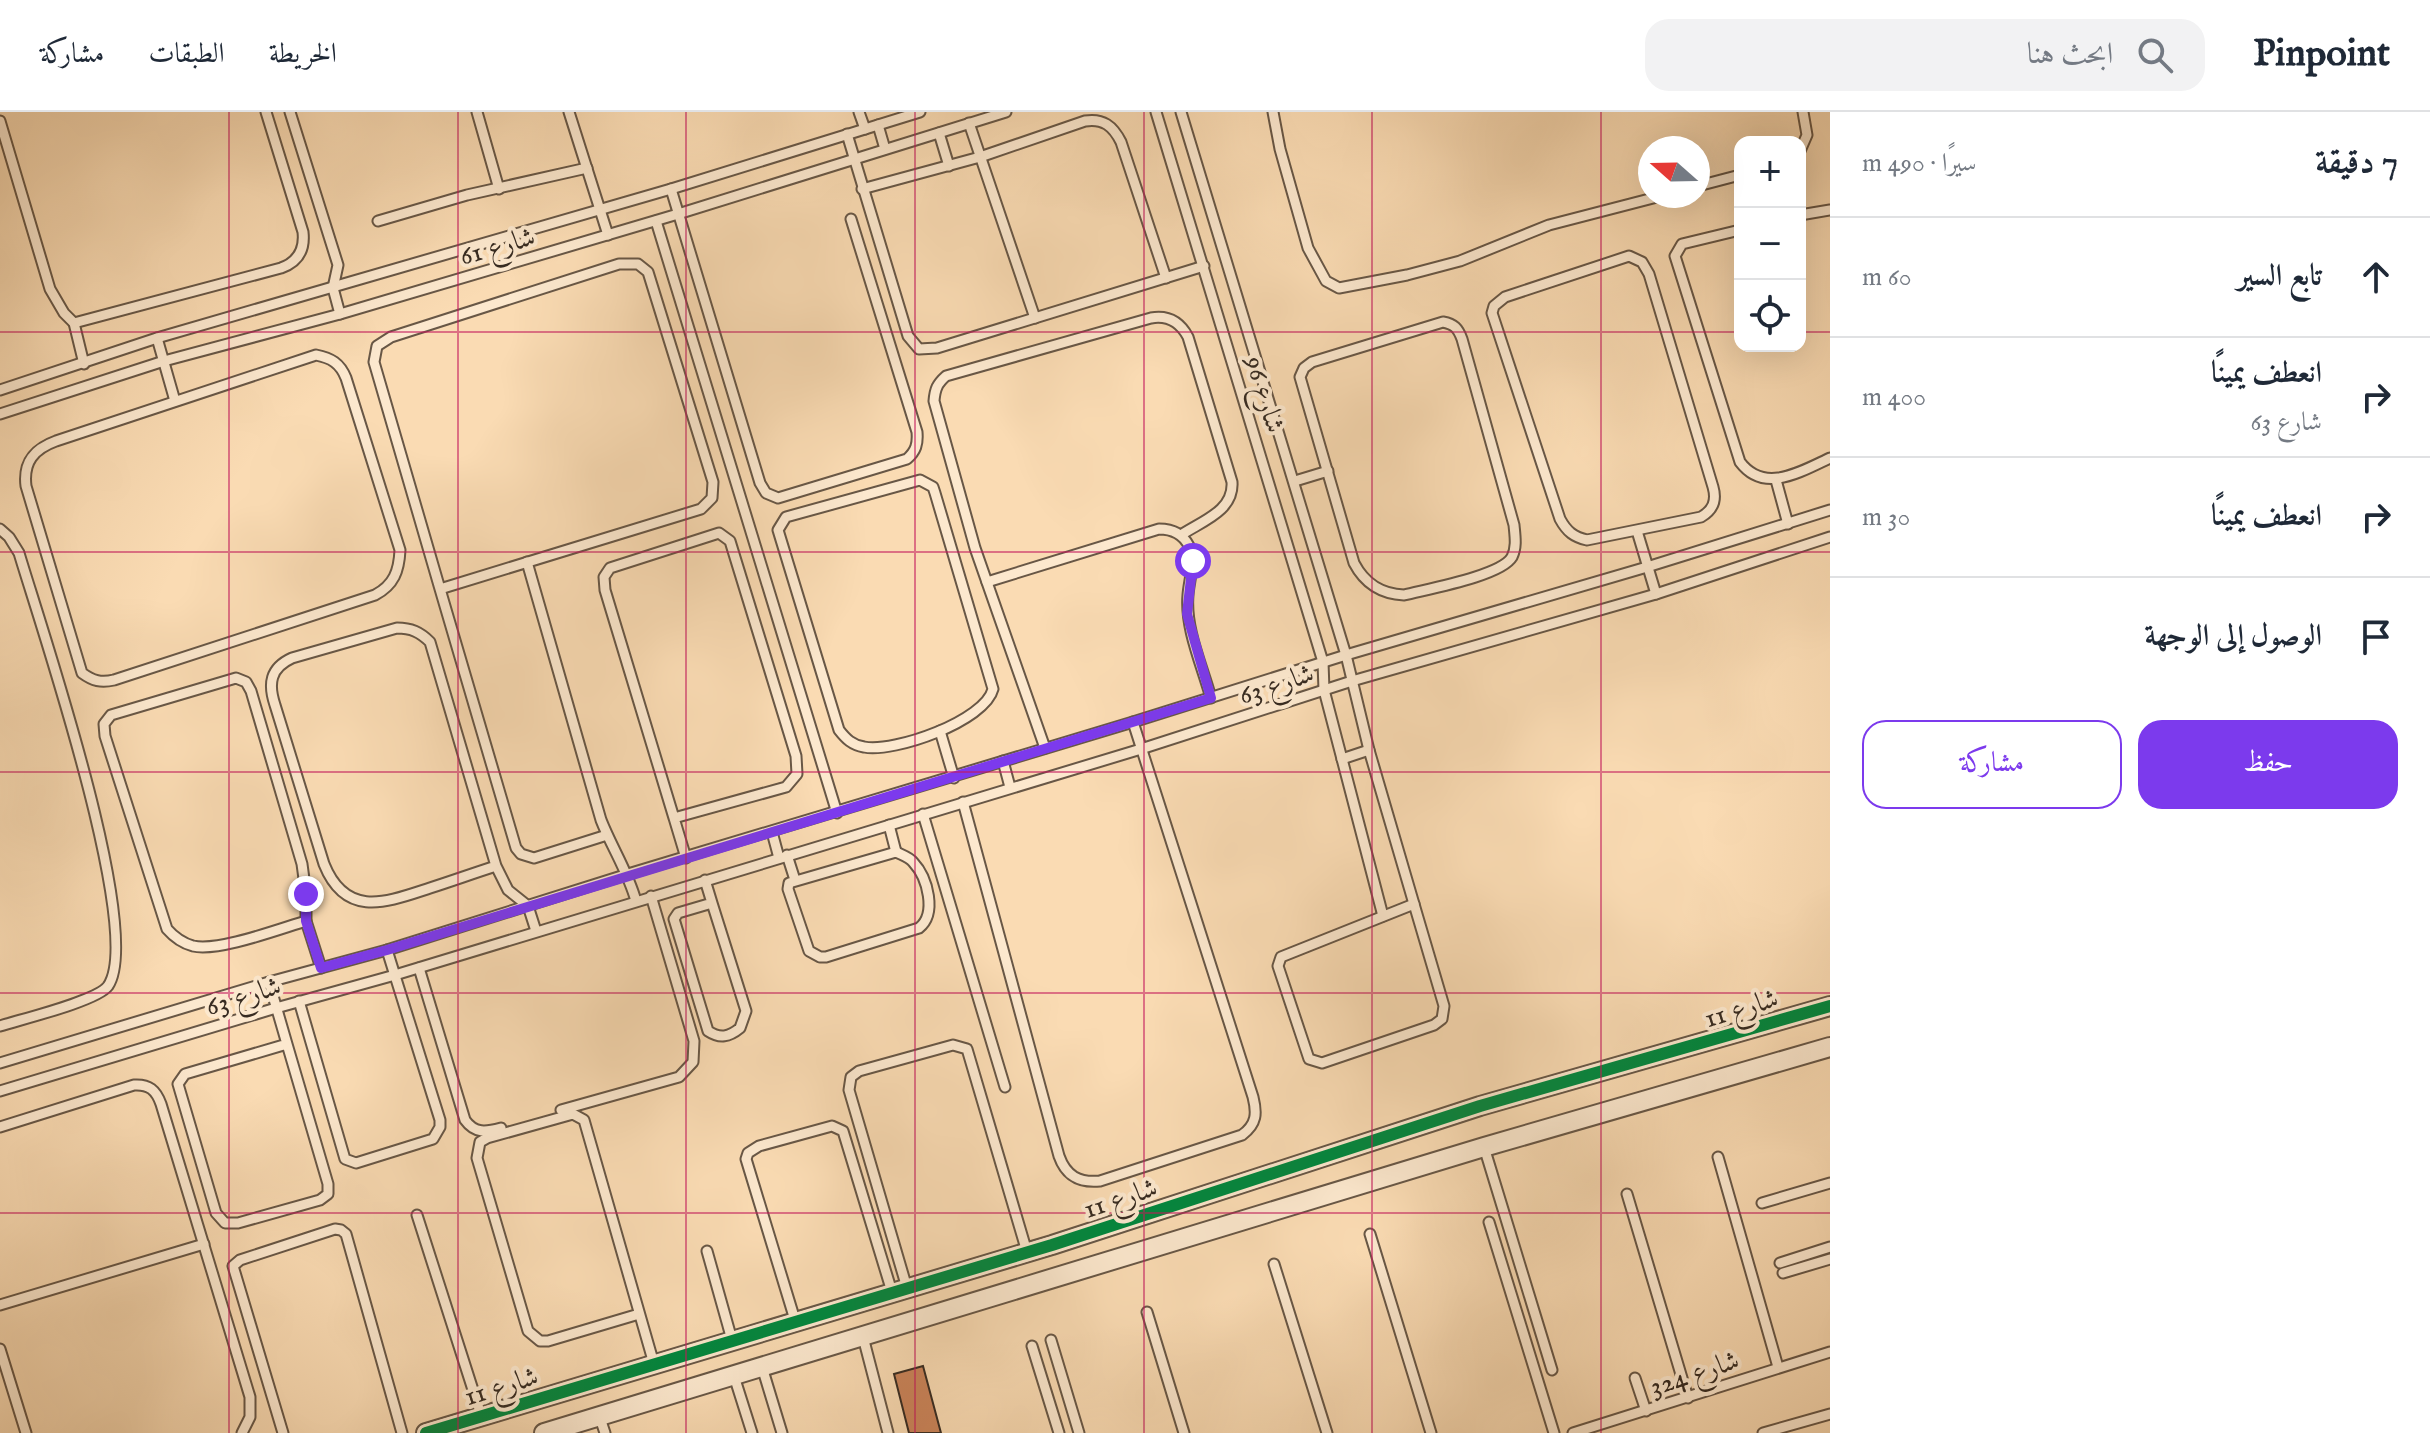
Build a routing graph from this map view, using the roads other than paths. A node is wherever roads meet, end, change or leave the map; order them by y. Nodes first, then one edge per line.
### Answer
1 (266, 112) edge
2 (290, 112) edge
3 (477, 112) edge
4 (569, 112) edge
5 (859, 112) edge
6 (920, 112) edge
7 (1006, 112) edge
8 (1156, 112) edge
9 (1181, 112) edge
10 (1273, 112) edge
11 (1803, 112) edge
12 (0, 121) edge
13 (969, 123) junction
14 (878, 125) junction
15 (865, 129) junction
16 (939, 133) junction
17 (847, 134) junction
18 (1806, 137) edge
19 (885, 149) junction
20 (980, 157) junction
21 (854, 159) junction
22 (949, 166) junction
23 (587, 168) junction
24 (1734, 177) edge
25 (1710, 183) edge
26 (499, 189) junction
27 (671, 189) junction
28 (862, 189) junction
29 (1638, 202) edge
30 (600, 209) junction
31 (1830, 210) edge
32 (678, 214) junction
33 (1806, 214) edge
34 (851, 219) dead end
35 (378, 221) dead end
36 (656, 221) junction
37 (1734, 231) edge
38 (608, 235) junction
39 (1204, 266) junction
40 (1166, 278) junction
41 (333, 288) junction
42 (340, 314) junction
43 (1035, 318) junction
44 (74, 323) junction
45 (157, 338) junction
46 (164, 361) junction
47 (84, 364) junction
48 (0, 390) edge
49 (175, 401) junction
50 (0, 414) edge
51 (1830, 458) edge
52 (1328, 471) junction
53 (1776, 480) junction
54 (1295, 481) junction
55 (1830, 510) edge
56 (1788, 524) junction
57 (0, 529) edge
58 (1637, 531) junction
59 (1181, 535) junction
60 (1830, 537) edge
61 (527, 562) junction
62 (1647, 567) junction
63 (987, 582) junction
64 (440, 589) junction
65 (1656, 594) junction
66 (1346, 655) junction
67 (1323, 662) junction
68 (1352, 681) junction
69 (1324, 690) junction
70 (1211, 698) junction
71 (1133, 722) junction
72 (940, 731) junction
73 (1045, 748) junction
74 (1141, 749) junction
75 (1369, 750) junction
76 (1342, 759) junction
77 (1003, 761) junction
78 (954, 778) junction
79 (1010, 787) junction
80 (963, 802) junction
81 (837, 813) junction
82 (923, 814) junction
83 (674, 818) junction
84 (889, 825) junction
85 (772, 832) junction
86 (607, 835) junction
87 (896, 852) junction
88 (783, 856) junction
89 (686, 858) junction
90 (496, 866) junction
91 (628, 874) junction
92 (705, 880) junction
93 (795, 880) junction
94 (651, 896) junction
95 (636, 901) junction
96 (712, 903) junction
97 (1414, 904) junction
98 (528, 906) junction
99 (1383, 916) junction
100 (306, 921) junction
101 (536, 931) junction
102 (387, 950) junction
103 (321, 968) junction
104 (419, 968) junction
105 (395, 975) junction
106 (269, 982) junction
107 (299, 1001) junction
108 (1830, 1006) edge
109 (276, 1008) junction
110 (0, 1026) edge
111 (287, 1044) junction
112 (1830, 1047) edge
113 (0, 1063) edge
114 (1005, 1087) dead end
115 (0, 1091) edge
116 (0, 1127) edge
117 (1484, 1147) junction
118 (1718, 1157) dead end
119 (1830, 1183) edge
120 (1627, 1194) dead end
121 (1762, 1203) dead end
122 (417, 1215) dead end
123 (1489, 1222) dead end
124 (1370, 1234) dead end
125 (204, 1244) junction
126 (1830, 1247) edge
127 (707, 1251) dead end
128 (1027, 1252) junction
129 (1830, 1259) edge
130 (1274, 1264) dead end
131 (900, 1290) junction
132 (0, 1305) edge
133 (1147, 1312) dead end
134 (639, 1314) junction
135 (795, 1320) junction
136 (863, 1337) junction
137 (732, 1340) junction
138 (1051, 1340) dead end
139 (1032, 1346) dead end
140 (0, 1349) edge
141 (1830, 1352) edge
142 (654, 1364) junction
143 (762, 1367) junction
144 (1778, 1367) junction
145 (1552, 1370) dead end
146 (734, 1376) junction
147 (1635, 1378) dead end
148 (1688, 1398) junction
149 (1646, 1411) junction
150 (1830, 1414) edge
151 (483, 1424) edge
152 (602, 1424) edge
153 (26, 1433) edge
154 (242, 1433) edge
155 (283, 1433) edge
156 (402, 1433) edge
157 (426, 1433) edge
158 (544, 1433) edge
159 (752, 1433) edge
160 (782, 1433) edge
161 (888, 1433) edge
162 (1059, 1433) edge
163 (1079, 1433) edge
164 (1184, 1433) edge
165 (1327, 1433) edge
166 (1431, 1433) edge
167 (1554, 1433) edge
168 (1573, 1433) edge
169 (1763, 1433) edge

1 - 44 lane
2 - 41 lane
3 - 26 lane
4 - 23 lane
5 - 15 lane
6 - 14 lane, شارع 61
7 - 13 lane, شارع 61
8 - 39 lane, شارع 96
9 - 54 lane, شارع 96
10 - 29 lane
11 - 18 lane
12 - 44 lane
13 - 16 lane, شارع 61
13 - 20 lane
14 - 15 lane, شارع 61
14 - 19 lane
15 - 17 lane, شارع 61
16 - 19 lane, شارع 61
16 - 22 lane
17 - 21 lane
17 - 27 lane, شارع 61
19 - 21 lane, شارع 61
20 - 22 lane
20 - 40 lane
20 - 43 lane
21 - 28 lane
21 - 32 lane, شارع 61
22 - 28 lane
23 - 26 lane
23 - 30 lane
24 - 25 lane
26 - 35 lane
27 - 30 lane, شارع 61
27 - 32 lane
28 - 43 lane
30 - 38 lane
30 - 41 lane, شارع 61
31 - 33 lane
32 - 34 lane
32 - 36 lane, شارع 61
36 - 38 lane, شارع 61
36 - 81 lane
37 - 53 lane
38 - 42 lane, شارع 61
39 - 40 lane
39 - 67 lane, شارع 96
40 - 43 lane
41 - 42 lane
41 - 45 lane, شارع 61
42 - 46 lane, شارع 61
44 - 47 lane
45 - 46 lane
45 - 47 lane, شارع 61
46 - 49 lane
46 - 50 lane, شارع 61
47 - 48 lane, شارع 61
49 - 49 lane
51 - 53 lane
52 - 52 lane
52 - 54 lane
53 - 56 lane
54 - 66 lane, شارع 96
55 - 56 lane, شارع 63
56 - 62 lane, شارع 63
57 - 110 lane
58 - 58 lane
58 - 62 lane
59 - 63 lane
59 - 63 lane
59 - 70 lane
60 - 65 lane, شارع 63
61 - 64 lane
61 - 64 lane
61 - 86 lane
62 - 65 lane
62 - 66 lane, شارع 63
63 - 73 lane
64 - 86 lane
65 - 68 lane, شارع 63
66 - 67 lane, شارع 63
66 - 68 lane, شارع 96
67 - 69 lane, شارع 96
67 - 70 lane, شارع 63
68 - 69 lane, شارع 63
68 - 75 lane, شارع 96
69 - 74 lane, شارع 63
69 - 76 lane, شارع 96
70 - 71 lane, شارع 63
71 - 73 lane, شارع 63
71 - 74 lane
72 - 72 lane
72 - 78 lane
73 - 77 lane, شارع 63
74 - 79 lane, شارع 63
74 - 80 lane
75 - 76 lane
75 - 97 lane, شارع 96
76 - 99 lane, شارع 96
77 - 78 lane, شارع 63
77 - 79 lane
78 - 81 lane, شارع 63
79 - 80 lane, شارع 63
80 - 82 lane, شارع 63
81 - 85 lane, شارع 63
82 - 84 lane, شارع 63
82 - 114 lane
83 - 83 lane
83 - 89 lane
84 - 87 lane
84 - 88 lane, شارع 63
85 - 88 lane
85 - 89 lane, شارع 63
86 - 91 lane
87 - 93 lane
87 - 93 lane
88 - 92 lane, شارع 63
88 - 93 lane
89 - 91 lane, شارع 63
90 - 90 lane
90 - 98 lane
91 - 95 lane
91 - 98 lane, شارع 63
92 - 94 lane, شارع 63
92 - 96 lane
94 - 95 lane, شارع 63
94 - 104 lane
95 - 101 lane, شارع 63
96 - 96 lane
97 - 99 lane
97 - 99 lane, شارع 96
98 - 101 lane
98 - 102 lane, شارع 63
100 - 100 lane
100 - 103 lane
101 - 104 lane, شارع 63
102 - 103 lane, شارع 63
102 - 105 lane
103 - 106 lane, شارع 63
104 - 105 lane, شارع 63
105 - 107 lane, شارع 63
105 - 107 lane
106 - 109 lane
106 - 113 lane, شارع 63
107 - 109 lane, شارع 63
108 - 128 street, شارع 11
109 - 111 lane
109 - 115 lane, شارع 63
111 - 111 lane
112 - 117 street, شارع 11
116 - 125 lane
117 - 136 street, شارع 11
117 - 145 lane
118 - 144 lane
119 - 121 lane
120 - 148 lane
122 - 151 lane
123 - 167 lane
124 - 166 lane
125 - 132 lane
125 - 154 lane
126 - 129 lane
127 - 137 lane
128 - 131 street, شارع 11
128 - 131 lane
130 - 165 lane
131 - 135 street, شارع 11
131 - 135 lane
133 - 164 lane
134 - 134 lane
134 - 142 lane
135 - 137 street, شارع 11
136 - 143 street, شارع 11
136 - 161 lane
137 - 142 street, شارع 11
138 - 163 lane
139 - 162 lane
140 - 153 lane
141 - 144 lane, شارع 324
142 - 151 street, شارع 11
143 - 146 street, شارع 11
143 - 160 lane
144 - 148 lane, شارع 324
146 - 152 street, شارع 11
146 - 159 lane
147 - 149 lane
148 - 149 lane, شارع 324
149 - 168 lane, شارع 324
150 - 169 lane
151 - 157 street, شارع 11
152 - 158 street, شارع 11
155 - 156 lane

